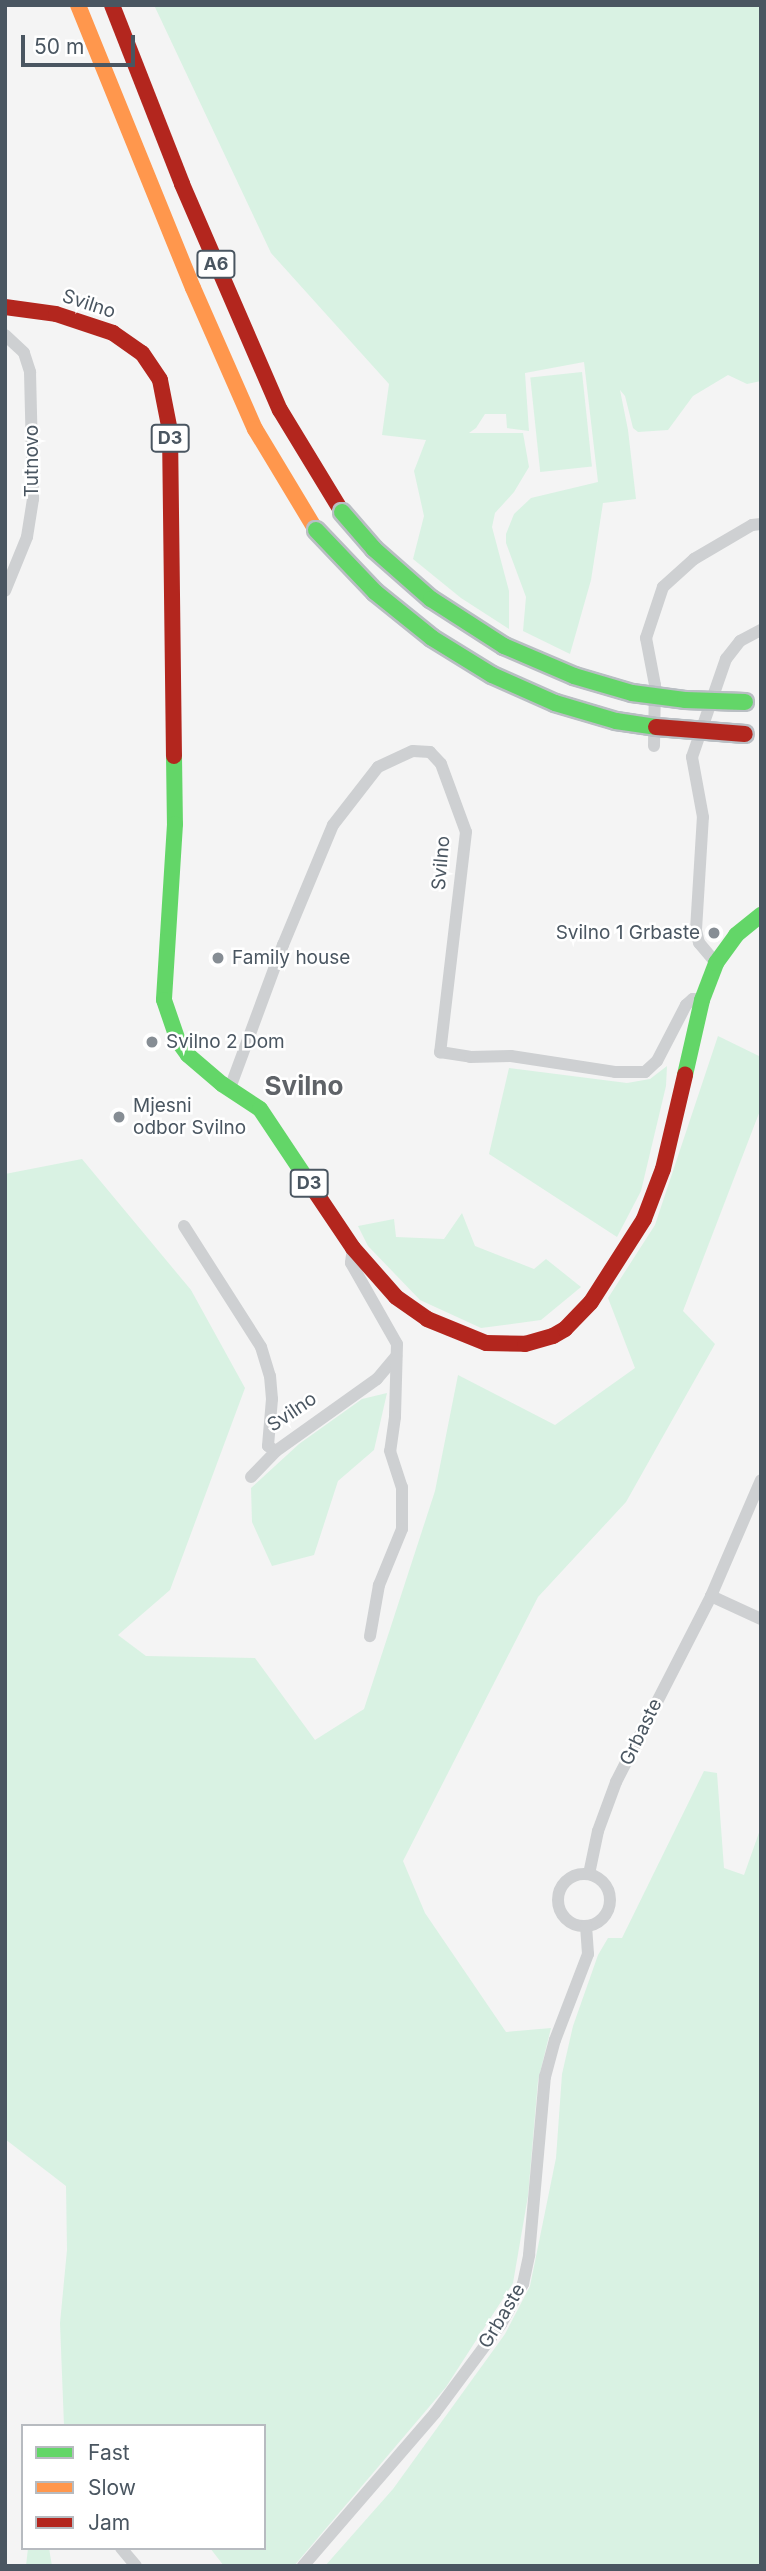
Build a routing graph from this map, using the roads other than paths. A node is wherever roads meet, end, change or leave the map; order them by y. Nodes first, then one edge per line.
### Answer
1 (78, 5) edge
2 (111, 5) edge
3 (5, 307) edge
4 (5, 335) edge
5 (761, 524) edge
6 (5, 591) edge
7 (761, 630) edge
8 (753, 701) edge
9 (753, 733) edge
10 (654, 746) dead end
11 (761, 915) edge
12 (716, 963) junction
13 (702, 1000) junction
14 (230, 1088) junction
15 (184, 1226) dead end
16 (353, 1248) junction
17 (396, 1356) junction
18 (276, 1451) junction
19 (251, 1477) dead end
20 (761, 1480) edge
21 (711, 1596) junction
22 (761, 1619) edge
23 (370, 1636) dead end
24 (589, 1874) junction
25 (586, 1926) junction
26 (123, 2550) edge
27 (136, 2566) edge
28 (303, 2566) edge

1 - 9 main road, A6, bridge
2 - 8 main road, A6, bridge
3 - 14 main road, Svilno / D3
4 - 6 street, Tutnovo
5 - 10 street
7 - 12 street
11 - 12 main road, Svilno / D3
12 - 13 main road, Svilno / D3
13 - 14 street, Svilno
13 - 16 main road, Svilno / D3
14 - 16 main road, Svilno / D3
15 - 18 street, Svilno
16 - 17 street, Svilno
17 - 18 street, Svilno
17 - 23 street, Svilno
18 - 19 street
20 - 21 street, Grbaste
21 - 22 street
21 - 24 street, Grbaste
24 - 25 street
24 - 25 street
25 - 28 street, Grbaste
26 - 27 street

